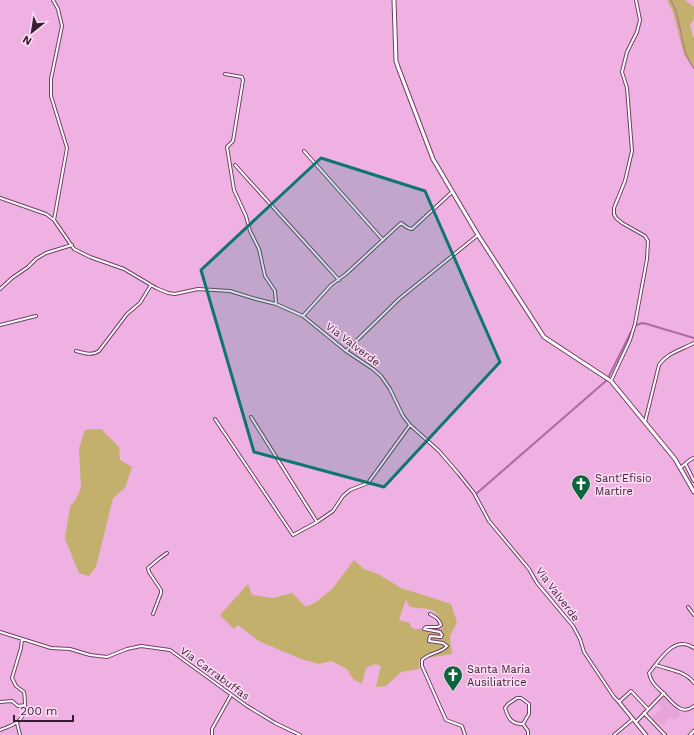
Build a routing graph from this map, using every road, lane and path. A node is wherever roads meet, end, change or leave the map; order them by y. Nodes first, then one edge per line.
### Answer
1 (53, 0) edge
2 (394, 0) edge
3 (636, 0) edge
4 (225, 74) dead end
5 (304, 151) dead end
6 (235, 165) dead end
7 (452, 192) junction
8 (0, 198) edge
9 (54, 220) junction
10 (478, 235) junction
11 (382, 240) junction
12 (72, 245) junction
13 (339, 280) junction
14 (151, 285) junction
15 (0, 289) edge
16 (276, 304) junction
17 (36, 316) dead end
18 (303, 316) junction
19 (0, 324) edge
20 (694, 343) edge
21 (346, 351) junction
22 (76, 352) dead end
23 (608, 379) junction
24 (251, 417) dead end
25 (215, 419) dead end
26 (645, 423) junction
27 (410, 425) junction
28 (694, 458) edge
29 (686, 465) junction
30 (680, 468) junction
31 (694, 481) edge
32 (693, 490) edge
33 (317, 522) junction
34 (167, 553) dead end
35 (688, 607) dead end
36 (153, 614) dead end
37 (430, 614) dead end
38 (694, 615) edge
39 (0, 632) edge
40 (22, 639) junction
41 (26, 641) junction
42 (21, 648) junction
43 (694, 648) edge
44 (656, 665) junction
45 (694, 683) edge
46 (664, 693) junction
47 (231, 695) junction
48 (0, 702) edge
49 (619, 702) junction
50 (25, 704) junction
51 (694, 706) edge
52 (648, 709) junction
53 (644, 713) junction
54 (634, 720) junction
55 (17, 723) junction
56 (523, 724) junction
57 (0, 730) edge
58 (694, 731) edge
59 (20, 735) edge
60 (212, 735) edge
61 (300, 735) edge
62 (465, 735) edge
63 (528, 735) edge
64 (614, 735) edge
65 (646, 735) edge
66 (665, 735) edge
67 (690, 735) edge

1 - 9 street
2 - 7 main road
3 - 23 street
4 - 16 street
5 - 11 street
6 - 13 street
7 - 10 main road
7 - 11 street
8 - 9 street, Via Valverde
9 - 12 street, Via Valverde
10 - 21 street
10 - 23 main road
11 - 13 street
12 - 14 street, Via Valverde
12 - 15 street
13 - 18 street
14 - 16 street, Via Valverde
14 - 22 street
16 - 18 street, Via Valverde
17 - 19 street
18 - 21 street, Via Valverde
20 - 26 street
21 - 27 street, Via Valverde
23 - 26 main road
24 - 33 street
25 - 33 street
26 - 30 main road
27 - 33 street
27 - 49 street, Via Valverde
28 - 29 street
29 - 30 street
29 - 31 street
30 - 32 main road
34 - 36 street
35 - 38 street
37 - 62 street
39 - 40 street, Via Carrabuffas
40 - 41 street, Via Carrabuffas
40 - 42 street
41 - 42 street
41 - 47 street, Via Carrabuffas
42 - 50 street
43 - 44 street
44 - 45 street
44 - 46 street
46 - 51 street
46 - 52 street
47 - 60 street
47 - 61 street, Via Carrabuffas
48 - 50 street
49 - 52 street
49 - 54 street, Via Valverde
50 - 55 street
52 - 53 street
53 - 54 street
53 - 66 street
54 - 64 street
54 - 65 street, Via Valverde
55 - 57 street
55 - 59 street
56 - 56 street
56 - 63 street
58 - 67 street

